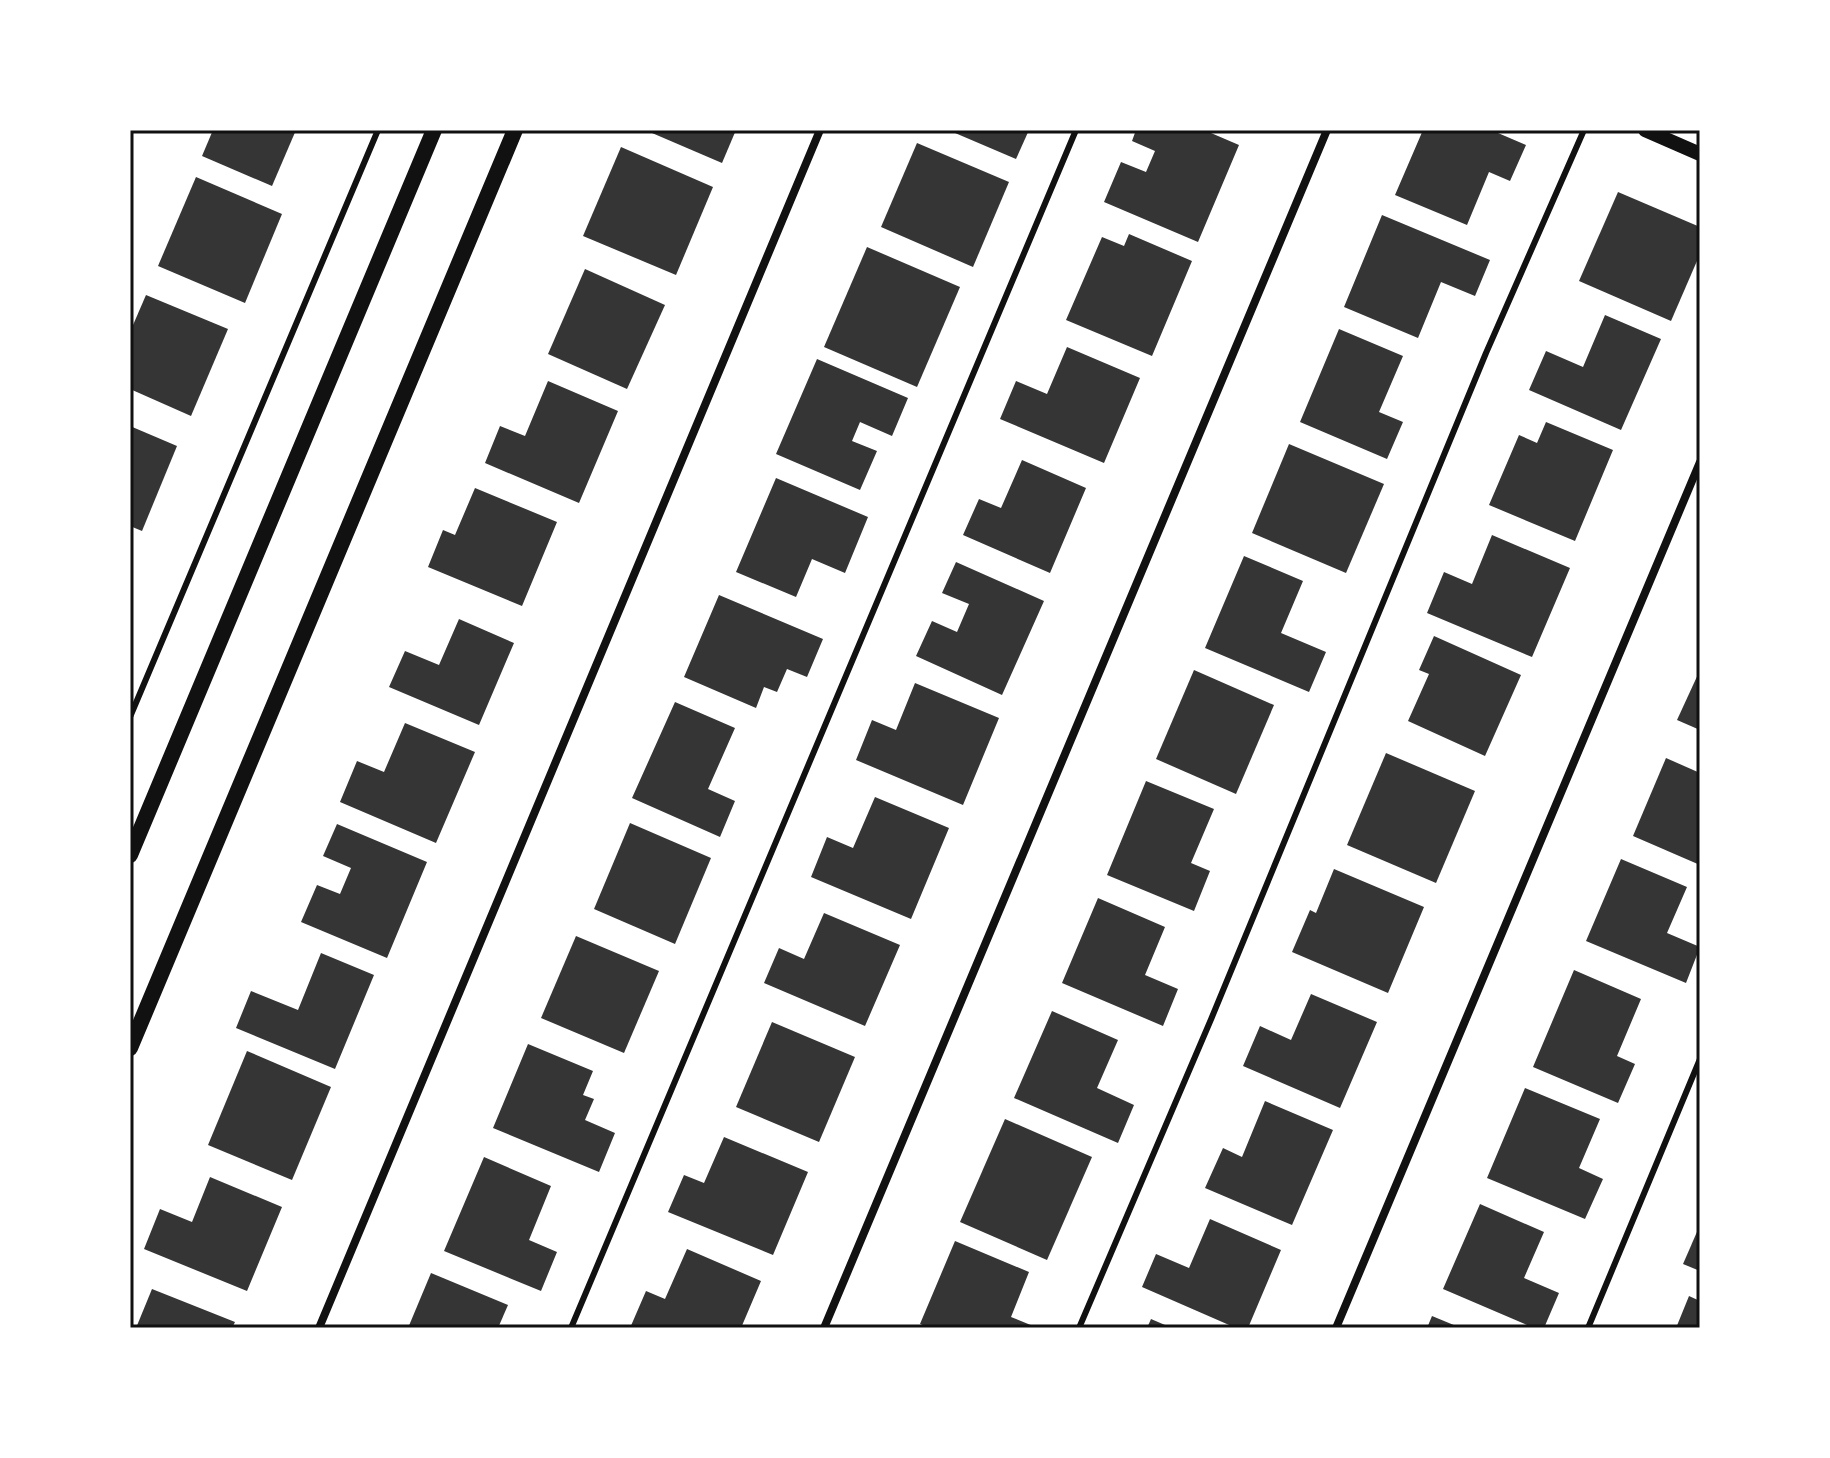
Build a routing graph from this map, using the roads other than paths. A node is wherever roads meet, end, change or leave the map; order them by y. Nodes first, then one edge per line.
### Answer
1 (378, 130) edge
2 (434, 130) edge
3 (515, 130) edge
4 (820, 130) edge
5 (1076, 130) edge
6 (1327, 130) edge
7 (1584, 130) edge
8 (1645, 130) edge
9 (1700, 154) edge
10 (1700, 462) edge
11 (130, 717) edge
12 (130, 855) edge
13 (130, 1048) edge
14 (1700, 1059) edge
15 (319, 1328) edge
16 (571, 1328) edge
17 (824, 1328) edge
18 (1079, 1328) edge
19 (1336, 1328) edge
20 (1588, 1328) edge

1 - 11 lane
2 - 12 main road
3 - 13 main road
4 - 15 street
5 - 16 lane
6 - 17 street
7 - 18 lane
8 - 9 street
10 - 19 street
14 - 20 lane

